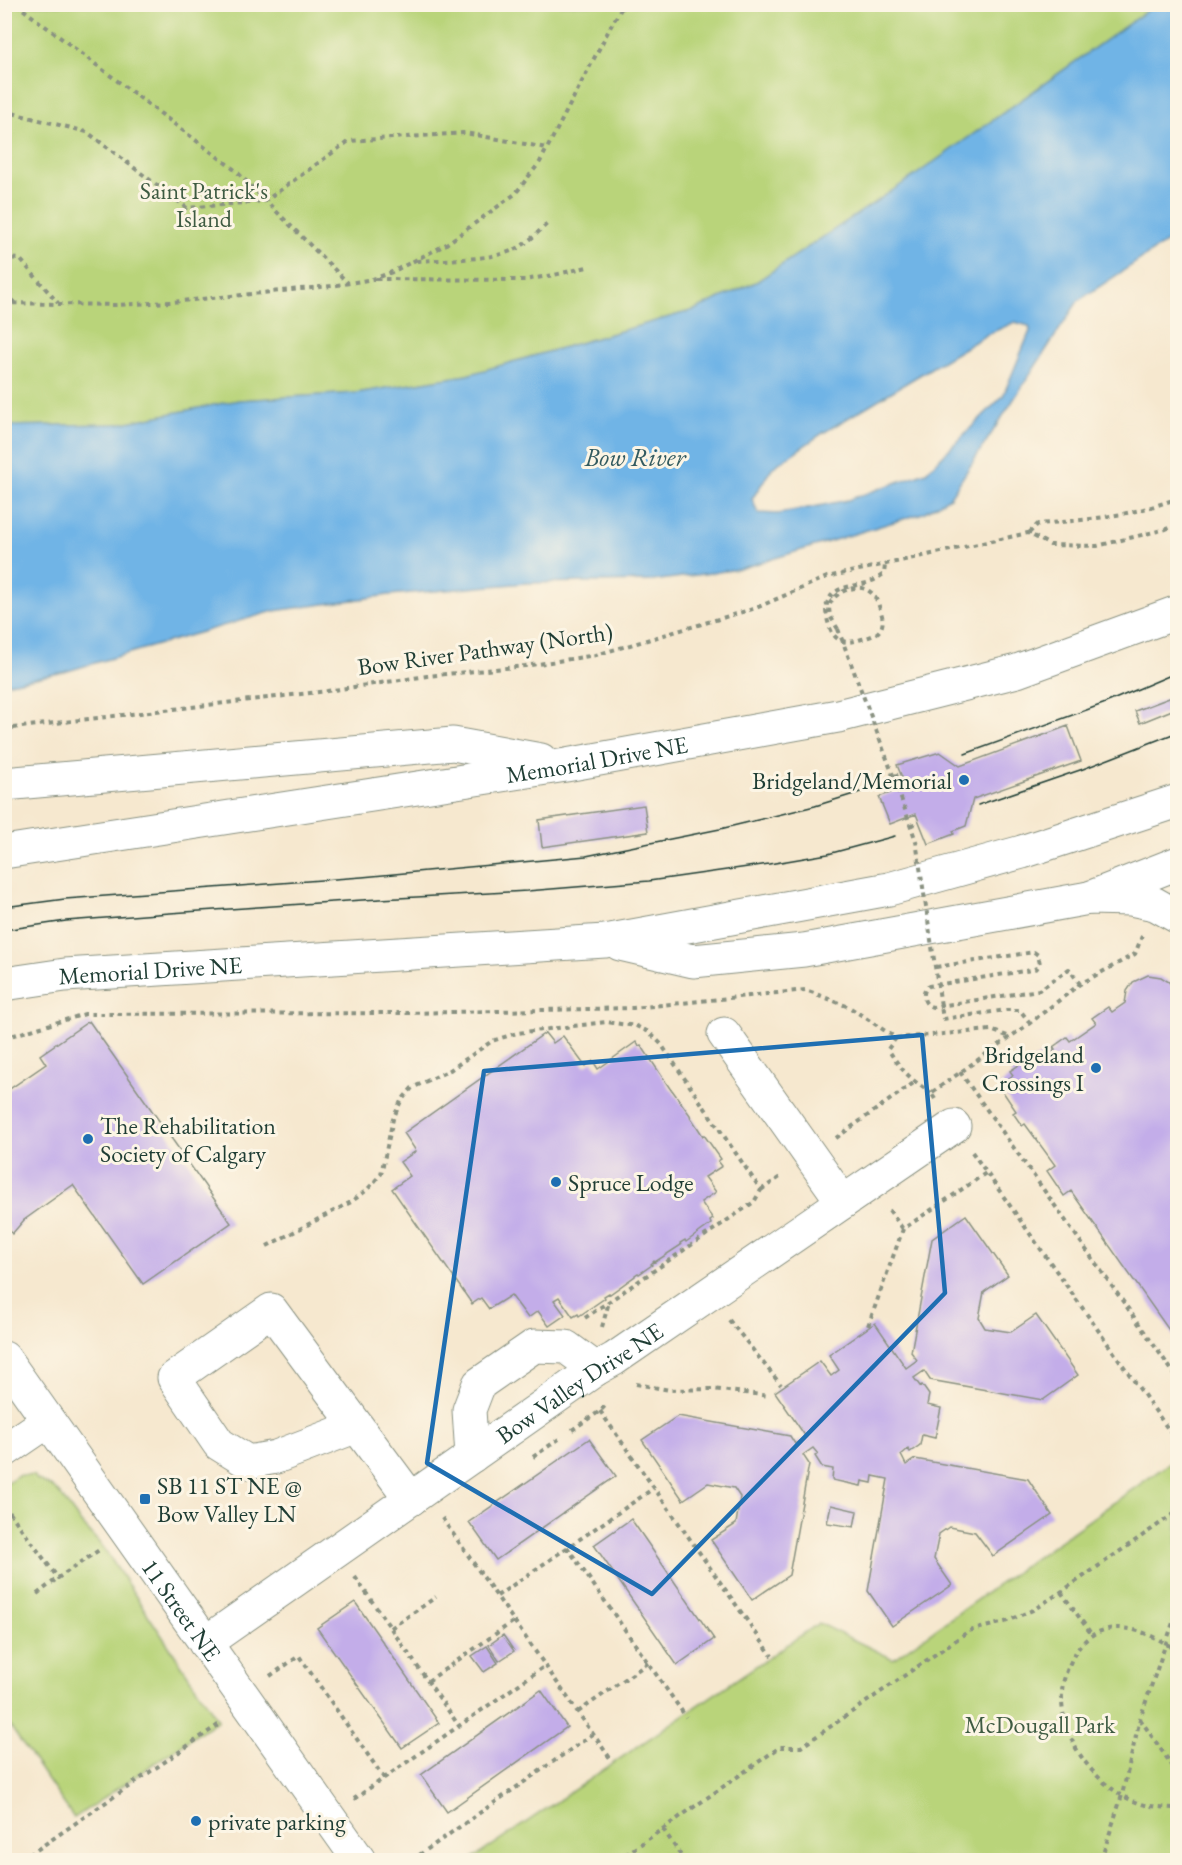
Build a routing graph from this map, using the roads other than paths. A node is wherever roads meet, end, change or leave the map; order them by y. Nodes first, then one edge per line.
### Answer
1 (1178, 612) edge
2 (566, 765) junction
3 (4, 784) edge
4 (1178, 801) edge
5 (4, 852) edge
6 (1178, 863) edge
7 (1089, 898) junction
8 (1178, 917) edge
9 (605, 941) junction
10 (4, 984) edge
11 (724, 1034) dead end
12 (954, 1126) road end
13 (843, 1202) junction
14 (4, 1358) edge
15 (587, 1375) junction
16 (48, 1421) junction
17 (357, 1426) junction
18 (4, 1451) edge
19 (472, 1456) junction
20 (417, 1495) junction
21 (205, 1643) junction
22 (359, 1860) edge

1 - 2 main road, Memorial Drive NE
2 - 3 main road
2 - 5 main road, Memorial Drive NE
4 - 9 main road, Memorial Drive NE
6 - 7 main road
7 - 8 main road
7 - 9 main road
9 - 10 main road, Memorial Drive NE
11 - 13 main road
12 - 13 main road, Bow Valley Drive NE
13 - 15 main road, Bow Valley Drive NE
14 - 16 main road, 11 Street NE
15 - 19 main road, Bow Valley Drive NE
15 - 19 main road
16 - 18 main road
16 - 21 main road, 11 Street NE
17 - 17 main road
17 - 20 main road
19 - 20 main road, Bow Valley Drive NE
20 - 21 main road, Bow Valley Drive NE
21 - 22 main road, 11 Street NE

